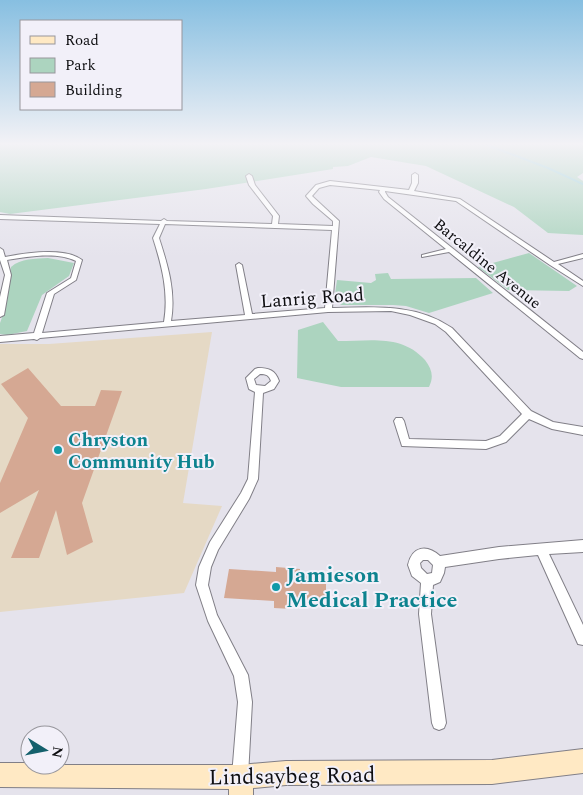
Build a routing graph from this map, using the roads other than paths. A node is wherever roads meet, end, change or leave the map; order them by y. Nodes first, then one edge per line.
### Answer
1 (251, 182) edge
2 (330, 182) edge
3 (331, 182) edge
4 (415, 182) edge
5 (384, 188) junction
6 (411, 192) junction
7 (0, 217) edge
8 (164, 221) junction
9 (275, 225) junction
10 (336, 228) junction
11 (0, 250) edge
12 (450, 250) junction
13 (583, 256) edge
14 (424, 257) dead end
15 (3, 259) junction
16 (552, 264) junction
17 (238, 265) dead end
18 (583, 284) edge
19 (328, 310) junction
20 (0, 315) edge
21 (249, 318) junction
22 (167, 325) junction
23 (37, 337) junction
24 (0, 339) edge
25 (583, 356) edge
26 (259, 390) dead end
27 (528, 414) junction
28 (399, 421) dead end
29 (583, 431) edge
30 (583, 546) edge
31 (541, 549) junction
32 (438, 562) junction
33 (427, 580) junction
34 (583, 639) edge
35 (439, 723) dead end
36 (583, 760) edge
37 (0, 775) edge
38 (241, 786) edge

1 - 9 street
2 - 10 street
3 - 5 street
4 - 6 street
5 - 6 street
5 - 12 street, Barcaldine Avenue
6 - 16 street
7 - 8 street
8 - 9 street
8 - 22 street
9 - 10 street
10 - 19 street
11 - 15 street
12 - 14 street
12 - 25 street, Barcaldine Avenue
13 - 16 street
15 - 20 street
15 - 23 street
16 - 18 street
17 - 21 street
19 - 21 street, Lanrig Road
19 - 27 street, Lanrig Road
21 - 22 street, Lanrig Road
22 - 23 street, Lanrig Road
23 - 24 street, Lanrig Road
26 - 38 street
27 - 28 street
27 - 29 street, Lanrig Road
30 - 31 street
31 - 32 street
31 - 34 street
32 - 33 street
32 - 33 street
33 - 35 street
36 - 38 main road, Lindsaybeg Road
37 - 38 main road, Lindsaybeg Road

